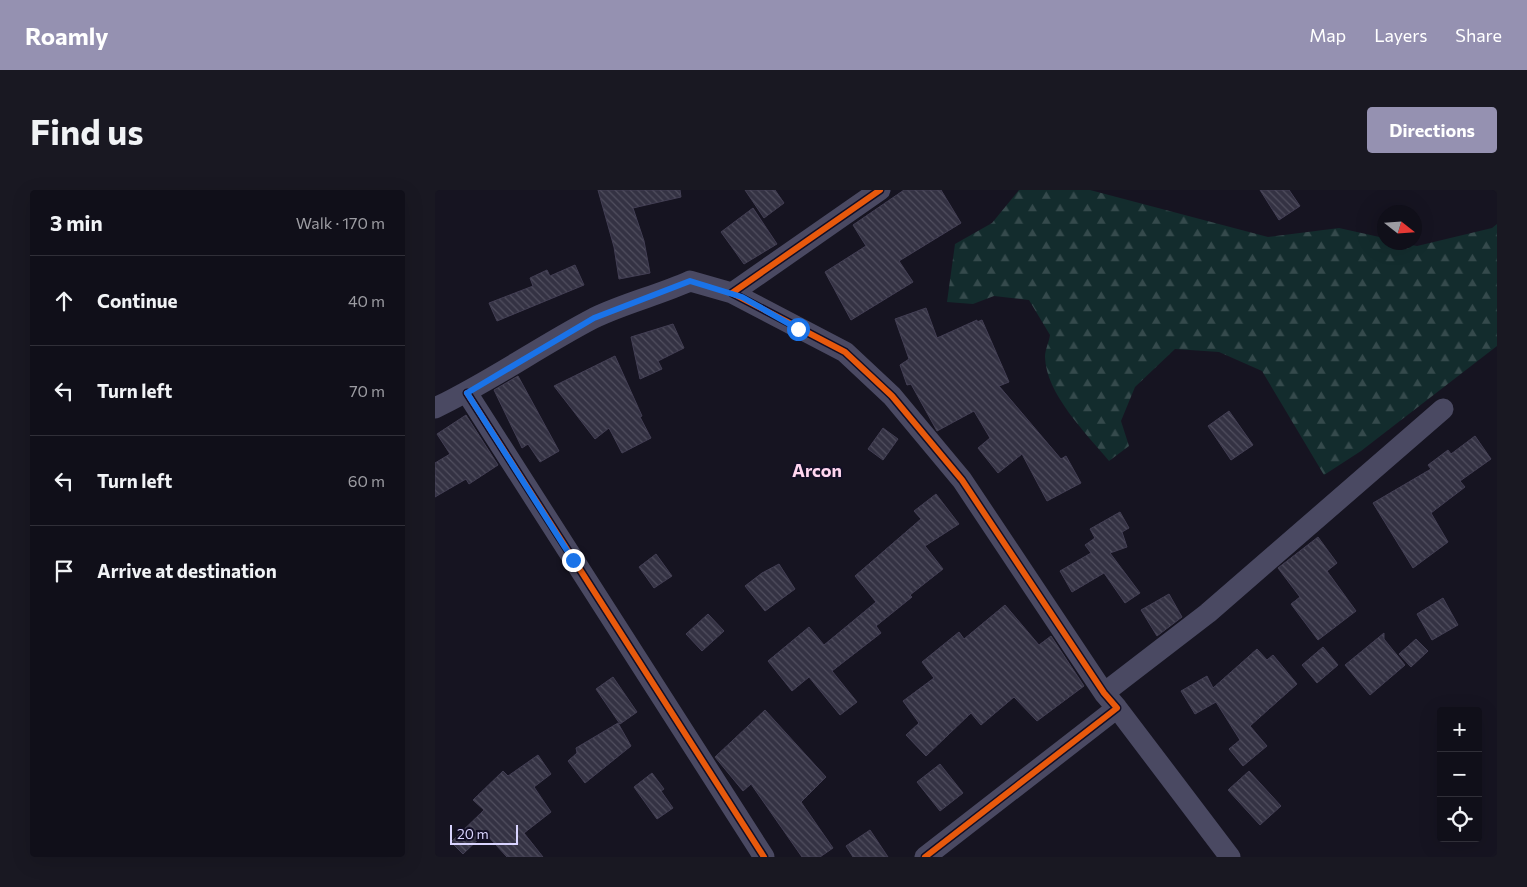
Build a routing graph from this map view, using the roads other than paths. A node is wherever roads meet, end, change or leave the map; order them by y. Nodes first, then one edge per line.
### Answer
1 (879, 190) edge
2 (732, 293) junction
3 (467, 393) junction
4 (435, 408) edge
5 (1443, 409) dead end
6 (1110, 701) junction
7 (764, 857) edge
8 (925, 857) edge
9 (1230, 857) edge

1 - 2 street
2 - 3 street
2 - 6 street
3 - 4 street
3 - 7 street
5 - 6 street
6 - 8 street
6 - 9 street

